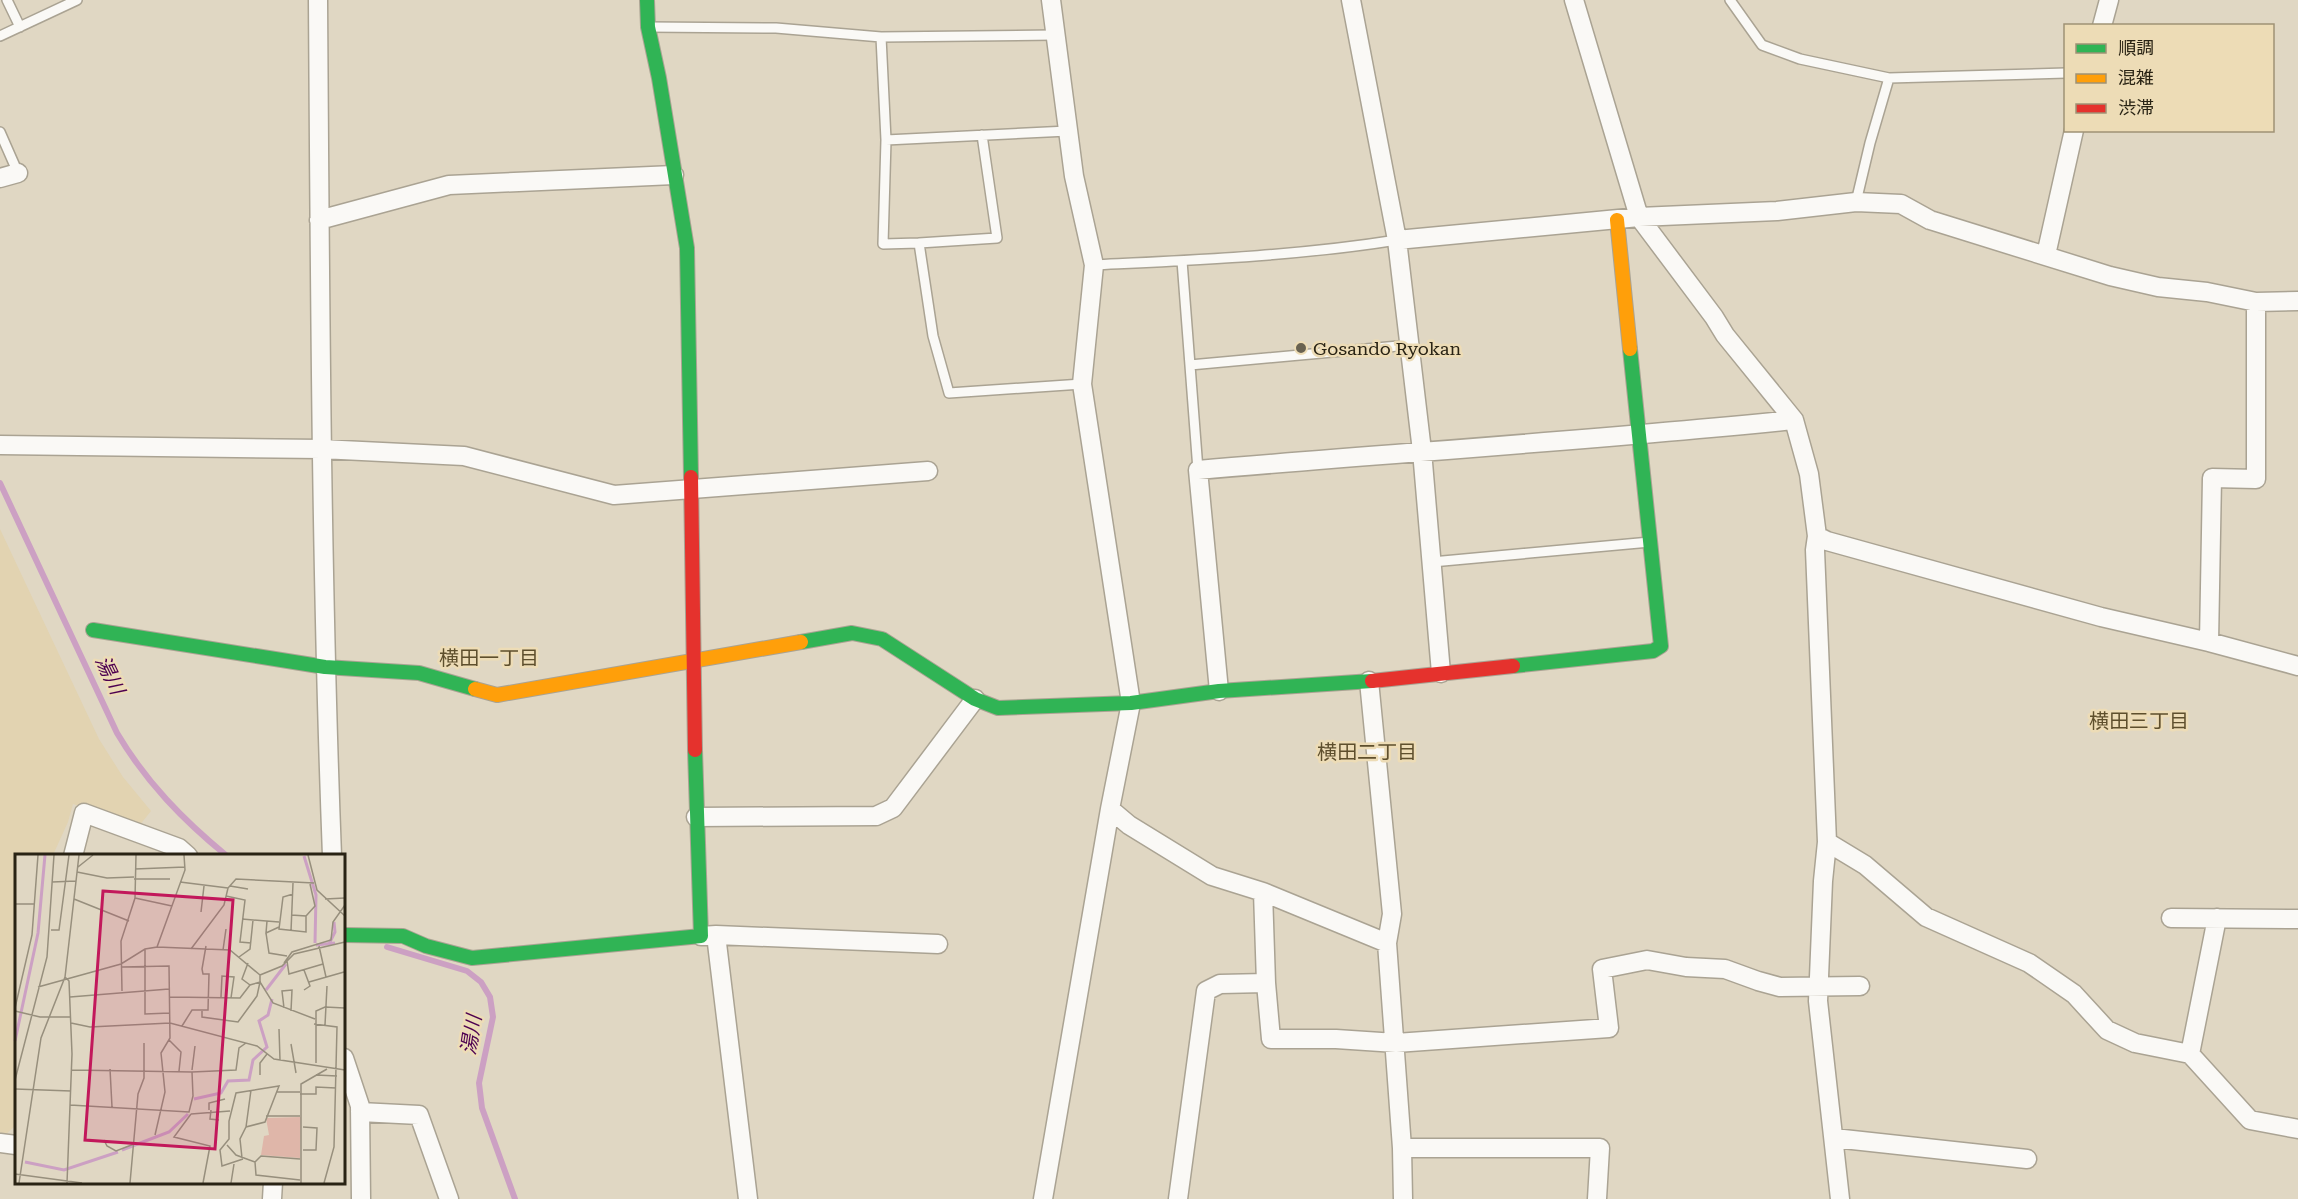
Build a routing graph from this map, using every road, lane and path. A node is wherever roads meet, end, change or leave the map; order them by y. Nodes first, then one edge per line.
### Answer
1 (7, 0) edge
2 (77, 0) edge
3 (318, 0) edge
4 (647, 0) edge
5 (1051, 0) edge
6 (1351, 0) edge
7 (1574, 0) edge
8 (1730, 0) edge
9 (2109, 0) edge
10 (2103, 24) edge
11 (20, 27) junction
12 (648, 27) junction
13 (1054, 34) junction
14 (0, 36) edge
15 (880, 37) junction
16 (2064, 73) edge
17 (1889, 78) junction
18 (1068, 131) junction
19 (0, 132) edge
20 (2074, 132) edge
21 (982, 135) junction
22 (886, 140) junction
23 (18, 173) joint
24 (674, 175) junction
25 (0, 178) edge
26 (1856, 202) junction
27 (1639, 217) junction
28 (319, 220) junction
29 (1617, 220) junction
30 (1397, 240) junction
31 (919, 243) junction
32 (2046, 255) junction
33 (1182, 261) junction
34 (1094, 265) junction
35 (2298, 301) edge
36 (2256, 302) junction
37 (1409, 345) junction
38 (1190, 365) junction
39 (1082, 384) junction
40 (1794, 420) junction
41 (1640, 436) junction
42 (0, 445) edge
43 (321, 449) junction
44 (1422, 451) junction
45 (1198, 470) junction
46 (928, 471) dead end
47 (692, 489) junction
48 (1817, 536) junction
49 (1650, 542) junction
50 (1432, 562) junction
51 (93, 630) dead end
52 (2209, 642) junction
53 (695, 661) junction
54 (2298, 666) edge
55 (325, 667) junction
56 (1442, 673) junction
57 (1369, 681) junction
58 (1219, 691) junction
59 (975, 699) junction
60 (1131, 703) junction
61 (1110, 809) junction
62 (696, 817) junction
63 (1827, 842) junction
64 (73, 854) edge
65 (187, 854) edge
66 (332, 854) edge
67 (1263, 892) junction
68 (2171, 918) dead end
69 (2217, 918) junction
70 (2298, 919) edge
71 (345, 935) edge
72 (709, 936) junction
73 (1387, 943) junction
74 (938, 944) dead end
75 (1266, 983) junction
76 (1860, 986) dead end
77 (1818, 987) junction
78 (1396, 1043) junction
79 (2190, 1054) junction
80 (345, 1061) edge
81 (360, 1112) junction
82 (2298, 1129) edge
83 (352, 1132) edge
84 (1834, 1138) junction
85 (0, 1143) edge
86 (15, 1145) edge
87 (1402, 1148) junction
88 (2027, 1159) dead end
89 (273, 1184) edge
90 (272, 1199) edge
91 (361, 1199) edge
92 (449, 1199) edge
93 (748, 1199) edge
94 (1043, 1199) edge
95 (1178, 1199) edge
96 (1403, 1199) edge
97 (1597, 1199) edge
98 (1840, 1199) edge

1 - 11 lane
2 - 11 lane
3 - 28 street
4 - 12 street
5 - 13 street
6 - 30 street
7 - 27 street
8 - 17 lane
9 - 10 street
11 - 14 lane
12 - 15 lane
12 - 24 street
13 - 15 lane
13 - 18 street
15 - 22 lane
16 - 17 lane
17 - 26 lane
18 - 21 lane
18 - 34 street
19 - 23 lane
20 - 32 street
21 - 22 lane
21 - 31 lane
22 - 31 lane
23 - 25 street
24 - 28 street
24 - 47 street
26 - 27 street
26 - 32 street
27 - 29 street
27 - 40 street
28 - 43 street
29 - 30 street
29 - 41 street
30 - 33 lane
30 - 37 street
31 - 39 lane
32 - 36 street
33 - 34 lane
33 - 38 lane
34 - 39 street
35 - 36 street
36 - 52 street
37 - 38 lane
37 - 44 street
38 - 45 lane
39 - 60 street
40 - 41 street
40 - 48 street
41 - 44 street
41 - 49 street
42 - 43 street
43 - 47 street
43 - 55 street
44 - 45 street
44 - 50 street
45 - 58 street
46 - 47 street
47 - 53 street
48 - 52 street
48 - 63 street
49 - 50 lane
49 - 56 street
50 - 56 street
51 - 55 street
52 - 54 street
53 - 55 street
53 - 59 street
53 - 62 street
55 - 66 street
56 - 57 street
57 - 58 street
57 - 73 street
58 - 60 street
59 - 60 street
59 - 62 street
60 - 61 street
61 - 67 street
61 - 94 street
62 - 72 street
63 - 77 street
63 - 79 street
64 - 65 street
67 - 73 street
67 - 75 street
68 - 69 street
69 - 70 street
69 - 79 street
71 - 72 street
72 - 74 street
72 - 93 street
73 - 78 street
75 - 78 street
75 - 95 street
76 - 77 street
77 - 78 street
77 - 84 street
78 - 87 street
79 - 82 street
80 - 81 street
81 - 83 street
81 - 92 street
83 - 91 street
84 - 88 street
84 - 98 street
85 - 86 street
87 - 96 street
87 - 97 street
89 - 90 street

